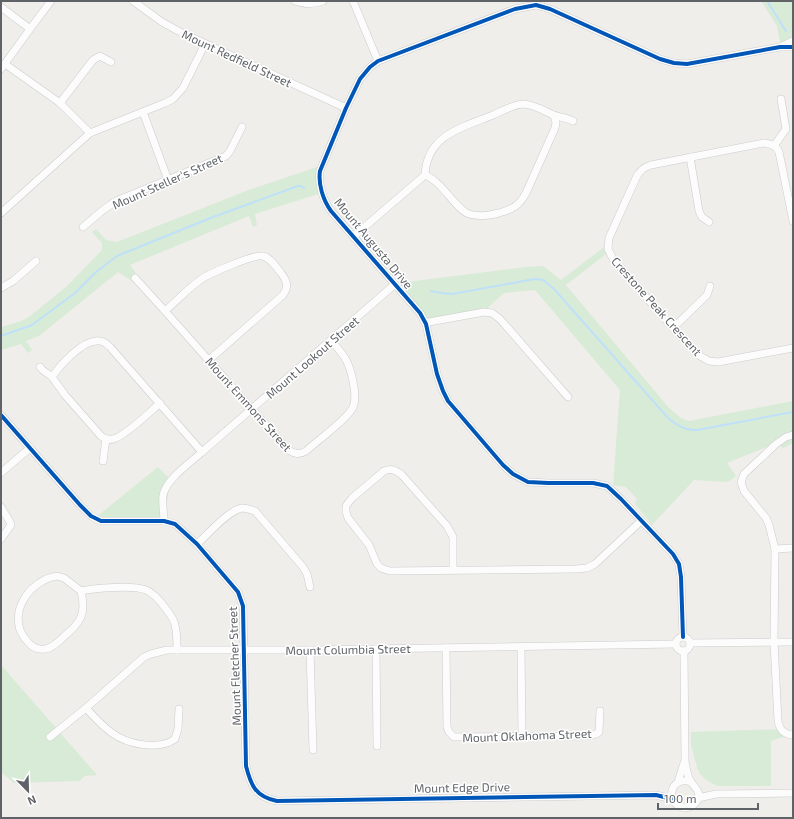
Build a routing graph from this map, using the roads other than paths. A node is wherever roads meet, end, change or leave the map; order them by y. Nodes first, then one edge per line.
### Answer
1 (51, 1) edge
2 (133, 1) edge
3 (295, 1) edge
4 (323, 1) edge
5 (353, 1) edge
6 (536, 3) edge
7 (1, 7) edge
8 (30, 29) junction
9 (793, 41) edge
10 (205, 44) junction
11 (780, 47) junction
12 (793, 47) edge
13 (378, 61) junction
14 (111, 62) dead end
15 (3, 67) edge
16 (780, 99) dead end
17 (60, 103) junction
18 (346, 108) junction
19 (142, 112) junction
20 (554, 115) junction
21 (574, 121) dead end
22 (242, 127) dead end
23 (90, 133) junction
24 (774, 146) junction
25 (690, 157) junction
26 (425, 175) junction
27 (168, 180) junction
28 (1, 213) edge
29 (793, 221) edge
30 (709, 222) dead end
31 (83, 227) dead end
32 (354, 236) junction
33 (36, 261) dead end
34 (135, 278) dead end
35 (394, 285) junction
36 (710, 286) dead end
37 (1, 288) edge
38 (166, 311) junction
39 (426, 324) junction
40 (673, 328) junction
41 (331, 340) junction
42 (793, 348) edge
43 (209, 360) junction
44 (40, 367) dead end
45 (52, 377) junction
46 (568, 397) dead end
47 (160, 403) junction
48 (252, 408) junction
49 (1, 415) edge
50 (793, 435) edge
51 (106, 439) junction
52 (30, 448) junction
53 (202, 452) junction
54 (103, 461) dead end
55 (2, 471) edge
56 (1, 506) edge
57 (164, 521) junction
58 (641, 521) junction
59 (1, 539) edge
60 (197, 544) junction
61 (793, 548) edge
62 (775, 549) junction
63 (453, 570) junction
64 (310, 588) dead end
65 (81, 591) junction
66 (683, 637) junction
67 (774, 642) junction
68 (793, 642) edge
69 (690, 643) junction
70 (676, 644) junction
71 (521, 646) junction
72 (446, 648) junction
73 (376, 649) junction
74 (177, 650) junction
75 (310, 650) junction
76 (245, 651) junction
77 (684, 651) junction
78 (86, 708) junction
79 (179, 710) dead end
80 (600, 711) dead end
81 (793, 735) edge
82 (50, 737) dead end
83 (522, 737) junction
84 (377, 746) dead end
85 (313, 750) dead end
86 (685, 761) junction
87 (676, 785) junction
88 (694, 785) junction
89 (254, 789) joint
90 (793, 793) edge
91 (716, 794) junction
92 (656, 795) junction
93 (698, 798) junction
94 (672, 799) junction

1 - 8 street
2 - 10 street, Mount Redfield Street
3 - 4 street
5 - 13 street
6 - 11 street, Mount Augusta Drive
6 - 13 street, Mount Augusta Drive
7 - 8 street
8 - 15 street
9 - 11 street, Mount Augusta Drive
10 - 18 street, Mount Redfield Street
10 - 19 street
11 - 12 street, Mount Augusta Drive
13 - 18 street, Mount Augusta Drive
14 - 17 street
15 - 17 street
16 - 24 street
17 - 23 street
18 - 32 street, Mount Augusta Drive
19 - 23 street
19 - 27 street
20 - 21 street
20 - 26 street
20 - 26 street
22 - 27 street, Mount Steller's Street
23 - 28 street
24 - 25 street, Crestone Peak Crescent
24 - 29 street
25 - 30 street
25 - 40 street, Crestone Peak Crescent
26 - 32 street
27 - 31 street, Mount Steller's Street
32 - 35 street, Mount Augusta Drive
33 - 37 street
34 - 38 street, Mount Emmons Street
35 - 39 street, Mount Augusta Drive
35 - 41 street, Mount Lookout Street
36 - 40 street
38 - 43 street, Mount Emmons Street
38 - 43 street
39 - 46 street
39 - 58 street, Mount Augusta Drive
40 - 42 street, Crestone Peak Crescent
41 - 48 street, Mount Lookout Street
41 - 48 street, Mount Emmons Street
43 - 48 street, Mount Emmons Street
44 - 45 street
45 - 47 street
45 - 51 street
47 - 51 street
47 - 53 street
48 - 53 street, Mount Lookout Street
49 - 52 street, Mount Fletcher Street
50 - 62 street
51 - 54 street
52 - 55 street
52 - 57 street, Mount Fletcher Street
53 - 57 street, Mount Lookout Street
56 - 59 street
57 - 60 street, Mount Fletcher Street
58 - 63 street
58 - 66 street, Mount Augusta Drive
60 - 64 street
60 - 76 street, Mount Fletcher Street
61 - 62 street
62 - 67 street
63 - 63 street
65 - 65 street
65 - 74 street
66 - 69 street
66 - 70 street
67 - 68 street
67 - 69 street
67 - 81 street
69 - 77 street
70 - 71 street, Mount Columbia Street
70 - 77 street
71 - 72 street, Mount Columbia Street
71 - 83 street
72 - 73 street, Mount Columbia Street
72 - 83 street, Mount Oklahoma Street
73 - 75 street, Mount Columbia Street
73 - 84 street
74 - 76 street, Mount Columbia Street
74 - 78 street, Mount Columbia Street
75 - 76 street, Mount Columbia Street
75 - 85 street
76 - 89 street, Mount Fletcher Street
77 - 86 street
78 - 79 street
78 - 82 street, Mount Columbia Street
80 - 83 street, Mount Oklahoma Street
86 - 87 street
86 - 88 street
87 - 88 street, Mount Edge Drive
87 - 92 street, Mount Edge Drive
87 - 94 street
88 - 91 street, Mount Edge Drive
88 - 93 street
89 - 92 street, Mount Edge Drive
90 - 91 street, Mount Edge Drive
91 - 93 street, Mount Edge Drive
92 - 94 street, Mount Edge Drive
93 - 94 street, Mount Edge Drive

